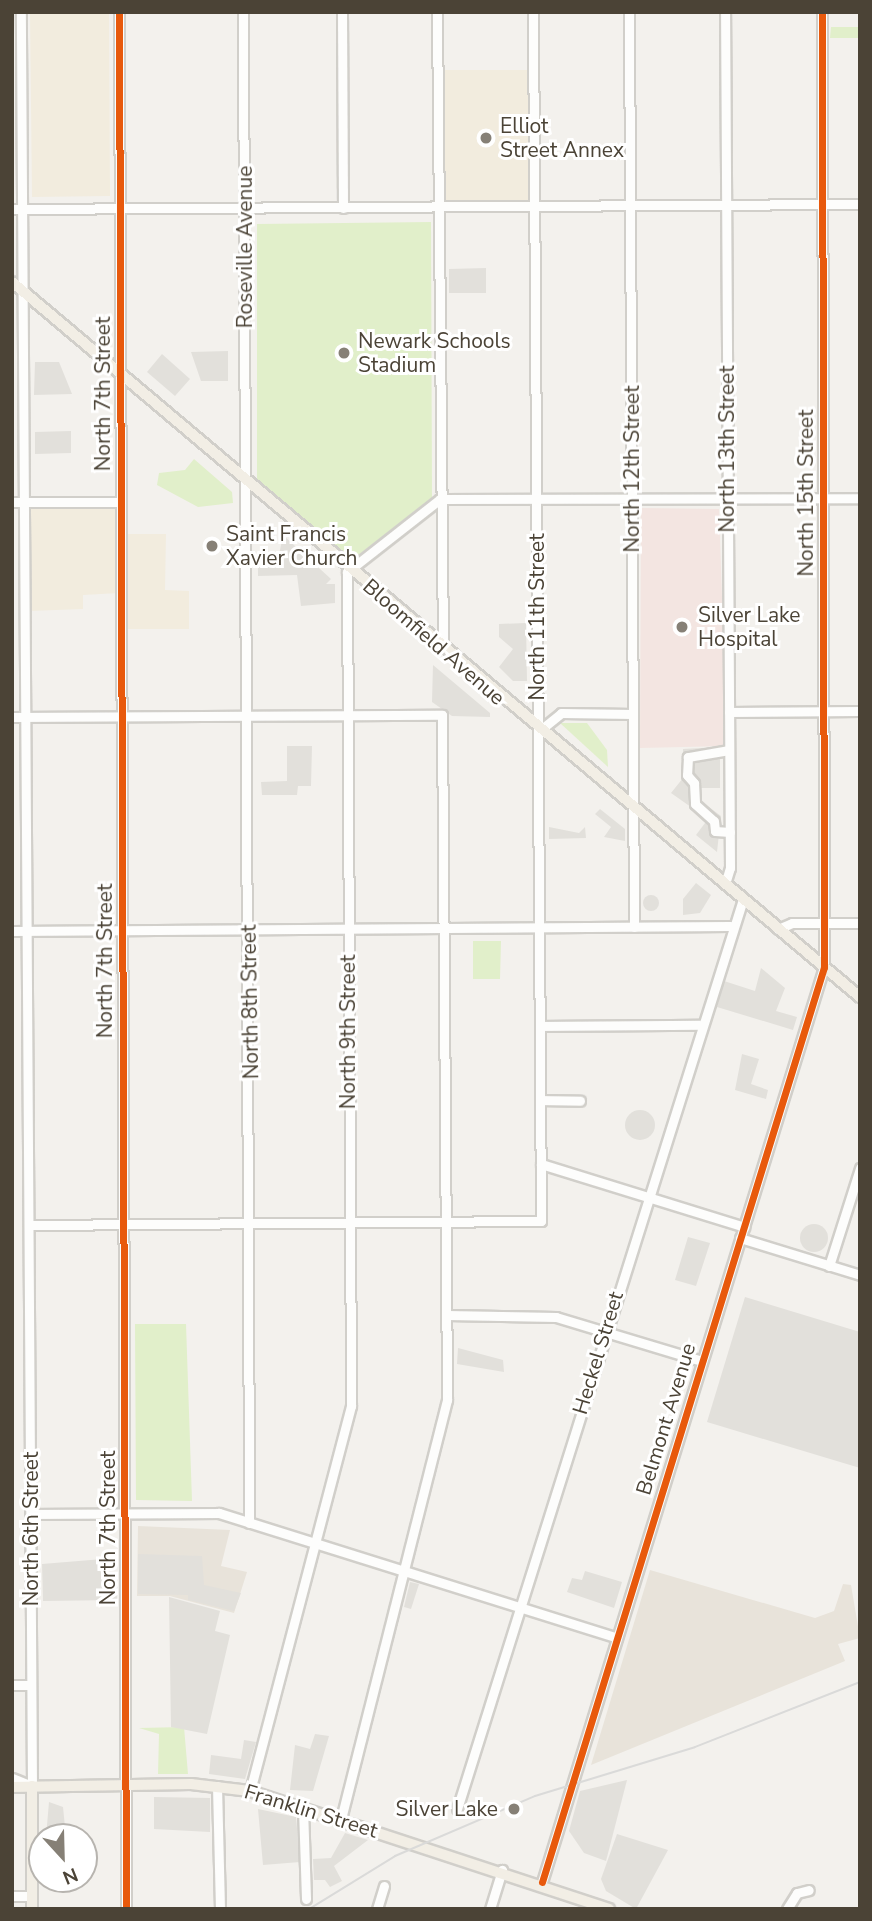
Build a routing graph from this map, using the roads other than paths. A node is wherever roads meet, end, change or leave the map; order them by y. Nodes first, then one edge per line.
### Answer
1 (21, 12) edge
2 (118, 12) edge
3 (243, 12) edge
4 (342, 12) edge
5 (437, 12) edge
6 (533, 12) edge
7 (629, 12) edge
8 (725, 12) edge
9 (822, 16) edge
10 (821, 204) junction
11 (860, 204) edge
12 (630, 205) junction
13 (726, 205) junction
14 (534, 206) junction
15 (439, 207) junction
16 (245, 208) junction
17 (343, 208) junction
18 (17, 209) edge
19 (120, 209) junction
20 (12, 282) edge
21 (23, 291) junction
22 (121, 373) junction
23 (246, 481) junction
24 (632, 498) junction
25 (728, 498) junction
26 (823, 498) junction
27 (860, 498) edge
28 (442, 499) junction
29 (536, 499) junction
30 (12, 502) edge
31 (26, 502) junction
32 (121, 502) junction
33 (349, 568) junction
34 (443, 650) junction
35 (860, 711) edge
36 (729, 712) junction
37 (825, 712) junction
38 (633, 714) junction
39 (346, 715) junction
40 (248, 716) junction
41 (12, 717) edge
42 (27, 717) junction
43 (121, 717) junction
44 (538, 732) junction
45 (729, 750) junction
46 (634, 812) junction
47 (730, 832) junction
48 (725, 884) junction
49 (743, 899) junction
50 (827, 922) junction
51 (860, 923) edge
52 (634, 926) junction
53 (730, 926) junction
54 (540, 927) junction
55 (444, 928) junction
56 (249, 929) junction
57 (348, 929) junction
58 (778, 929) junction
59 (122, 930) junction
60 (12, 931) edge
61 (27, 931) junction
62 (824, 967) junction
63 (860, 997) edge
64 (699, 1025) junction
65 (540, 1026) junction
66 (541, 1100) junction
67 (580, 1101) dead end
68 (541, 1164) junction
69 (860, 1167) edge
70 (646, 1197) junction
71 (446, 1222) junction
72 (252, 1223) junction
73 (349, 1223) junction
74 (124, 1224) junction
75 (29, 1225) junction
76 (744, 1227) junction
77 (740, 1238) junction
78 (828, 1266) junction
79 (860, 1275) edge
80 (446, 1315) junction
81 (605, 1332) junction
82 (702, 1361) junction
83 (125, 1513) junction
84 (31, 1514) junction
85 (249, 1523) junction
86 (316, 1544) junction
87 (405, 1572) junction
88 (519, 1607) junction
89 (617, 1638) junction
90 (12, 1685) edge
91 (32, 1685) junction
92 (12, 1778) edge
93 (32, 1786) junction
94 (126, 1786) junction
95 (217, 1786) junction
96 (12, 1787) edge
97 (250, 1791) junction
98 (303, 1808) junction
99 (457, 1809) dead end
100 (341, 1819) junction
101 (502, 1870) junction
102 (541, 1882) junction
103 (384, 1886) dead end
104 (809, 1890) dead end
105 (12, 1896) edge
106 (32, 1896) junction
107 (306, 1899) dead end
108 (32, 1909) edge
109 (127, 1909) edge
110 (220, 1909) edge
111 (377, 1909) edge
112 (490, 1909) edge
113 (609, 1909) edge
114 (787, 1909) edge

1 - 18 street, North 6th Street
2 - 19 street, North 7th Street
3 - 16 street, Roseville Avenue
4 - 17 street
5 - 15 street
6 - 14 street, North 11th Street
7 - 12 street, North 12th Street
8 - 13 street, North 13th Street
9 - 10 street, North 15th Street
10 - 11 street
10 - 13 street
10 - 26 street, North 15th Street
12 - 13 street
12 - 14 street
12 - 24 street, North 12th Street
13 - 25 street, North 13th Street
14 - 15 street
14 - 29 street, North 11th Street
15 - 17 street
15 - 28 street
16 - 17 street
16 - 19 street
16 - 23 street, Roseville Avenue
18 - 19 street
18 - 21 street, North 6th Street
19 - 22 street, North 7th Street
20 - 21 main road, Bloomfield Avenue
21 - 22 main road, Bloomfield Avenue
21 - 31 street, North 6th Street
22 - 23 main road, Bloomfield Avenue
22 - 32 street, North 7th Street
23 - 33 main road, Bloomfield Avenue
23 - 40 street, North 8th Street
24 - 25 street
24 - 29 street
24 - 38 street, North 12th Street
25 - 26 street
25 - 36 street, North 13th Street
26 - 27 street
26 - 37 street, North 15th Street
28 - 29 street
28 - 33 street
28 - 34 street
29 - 44 street, North 11th Street
30 - 31 street
31 - 32 street
31 - 42 street, North 6th Street
32 - 43 street, North 7th Street
33 - 34 main road, Bloomfield Avenue
33 - 39 street, North 9th Street
34 - 44 main road, Bloomfield Avenue
35 - 37 street
36 - 37 street
36 - 45 street, North 13th Street
37 - 50 street, North 15th Street
38 - 44 street
38 - 46 street, North 12th Street
39 - 40 street
39 - 55 street
39 - 57 street, North 9th Street
40 - 43 street
40 - 56 street, North 8th Street
41 - 42 street
42 - 43 street
42 - 61 street, North 6th Street
43 - 59 street, North 7th Street
44 - 46 main road, Bloomfield Avenue
44 - 54 street, North 11th Street
45 - 47 street, North 13th Street
45 - 47 street
46 - 48 main road, Bloomfield Avenue
46 - 52 street, North 12th Street
47 - 48 street, North 13th Street
48 - 49 main road, Bloomfield Avenue
49 - 53 street, Heckel Street
49 - 58 main road, Bloomfield Avenue
50 - 51 street
50 - 58 street
50 - 62 street, North 15th Street
52 - 53 street
52 - 54 street
53 - 64 street, Heckel Street
54 - 55 street
54 - 65 street, North 11th Street
55 - 57 street
55 - 71 street
56 - 57 street
56 - 59 street
56 - 72 street, North 8th Street
57 - 73 street, North 9th Street
58 - 62 main road, Bloomfield Avenue
59 - 61 street
59 - 74 street, North 7th Street
60 - 61 street
61 - 75 street, North 6th Street
62 - 63 main road, Bloomfield Avenue
62 - 76 street, Belmont Avenue
64 - 65 street
64 - 70 street, Heckel Street
65 - 66 street, North 11th Street
66 - 67 street
66 - 68 street, North 11th Street
68 - 70 street
68 - 71 street, North 11th Street
69 - 78 street
70 - 76 street
70 - 81 street, Heckel Street
71 - 73 street
71 - 80 street
72 - 73 street
72 - 74 street
72 - 85 street, North 8th Street
73 - 86 street, North 9th Street
74 - 75 street
74 - 83 street, North 7th Street
75 - 84 street, North 6th Street
76 - 77 street, Belmont Avenue
77 - 78 street
77 - 82 street, Belmont Avenue
78 - 79 street
80 - 81 street
80 - 87 street
81 - 82 street
81 - 88 street, Heckel Street
82 - 89 street, Belmont Avenue
83 - 84 street
83 - 85 street
83 - 94 street, North 7th Street
84 - 91 street, North 6th Street
85 - 86 street
86 - 87 street
86 - 97 street, North 9th Street
87 - 88 street
87 - 100 street
88 - 89 street
88 - 99 street, Heckel Street
89 - 102 street, Belmont Avenue
90 - 91 street
91 - 93 street, North 6th Street
92 - 93 street
93 - 94 main road, Franklin Street
93 - 96 main road, Franklin Street
93 - 106 main road
94 - 95 main road, Franklin Street
94 - 109 street, North 7th Street
95 - 97 main road, Franklin Street
95 - 110 street
97 - 98 main road, Franklin Street
98 - 100 main road, Franklin Street
98 - 107 street
100 - 101 main road, Franklin Street
101 - 102 main road, Franklin Street
101 - 112 street
102 - 113 main road, Franklin Street
103 - 111 street
104 - 114 street
105 - 106 street
106 - 108 main road

